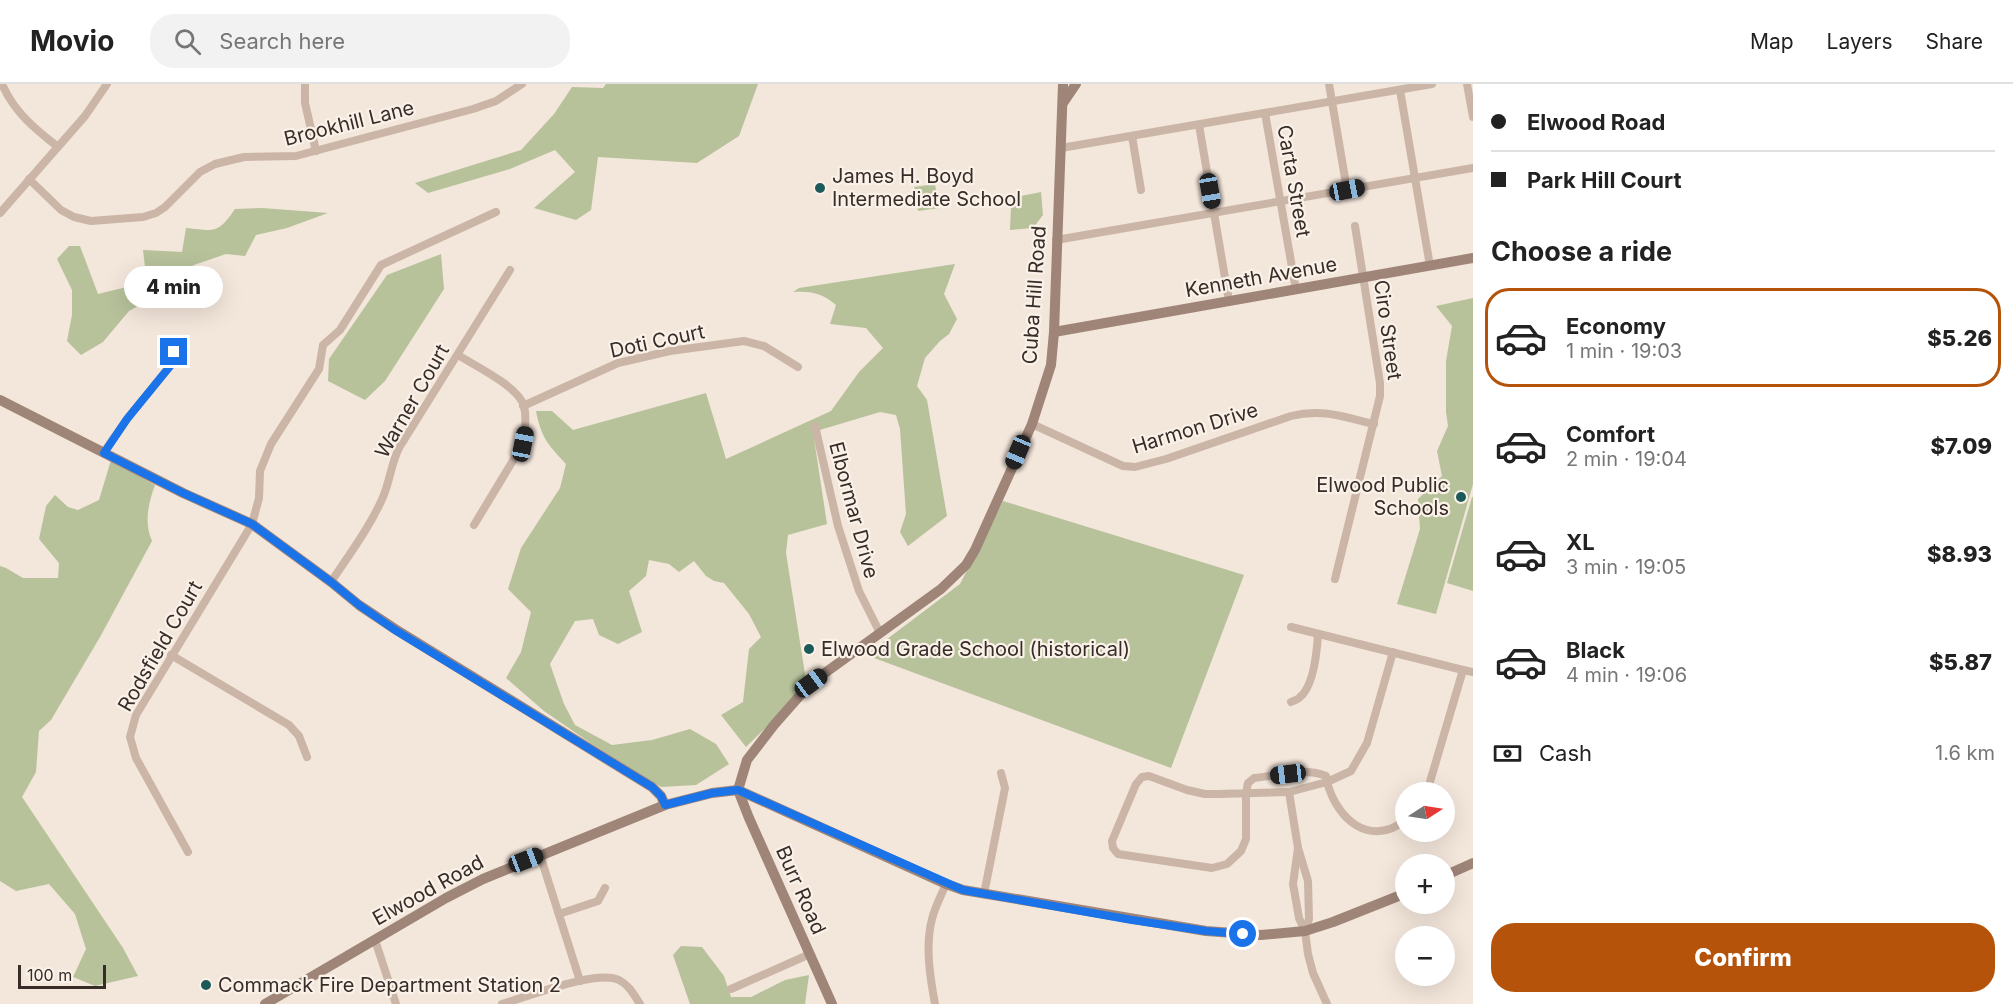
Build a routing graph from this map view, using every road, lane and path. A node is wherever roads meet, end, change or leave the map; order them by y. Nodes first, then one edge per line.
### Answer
1 (3, 84) edge
2 (107, 84) edge
3 (305, 84) edge
4 (522, 84) edge
5 (1063, 84) edge
6 (1076, 84) edge
7 (1329, 84) edge
8 (1432, 84) edge
9 (1467, 84) edge
10 (1400, 90) junction
11 (1332, 101) junction
12 (1063, 104) junction
13 (1265, 112) junction
14 (1473, 117) edge
15 (1199, 125) junction
16 (1132, 136) junction
17 (58, 147) junction
18 (1061, 148) junction
19 (315, 151) junction
20 (1473, 168) edge
21 (1414, 178) junction
22 (29, 179) junction
23 (1141, 190) dead end
24 (1347, 190) junction
25 (1281, 202) junction
26 (496, 212) dead end
27 (0, 213) edge
28 (1215, 213) junction
29 (1355, 226) dead end
30 (1056, 240) junction
31 (1473, 258) edge
32 (1430, 266) junction
33 (510, 270) dead end
34 (1364, 278) junction
35 (1296, 290) junction
36 (1229, 301) junction
37 (1054, 332) junction
38 (174, 352) dead end
39 (458, 355) junction
40 (798, 367) dead end
41 (0, 400) edge
42 (524, 406) junction
43 (1032, 424) junction
44 (1374, 424) junction
45 (815, 426) dead end
46 (104, 453) junction
47 (252, 524) junction
48 (474, 525) dead end
49 (1335, 579) dead end
50 (331, 582) junction
51 (1292, 627) dead end
52 (880, 633) junction
53 (1318, 634) junction
54 (1393, 652) junction
55 (171, 655) junction
56 (1463, 670) junction
57 (1473, 672) edge
58 (1290, 702) dead end
59 (307, 758) dead end
60 (1001, 773) dead end
61 (1327, 782) junction
62 (1430, 782) edge
63 (738, 790) junction
64 (1246, 792) junction
65 (1289, 792) junction
66 (665, 805) junction
67 (1395, 827) edge
68 (1298, 848) junction
69 (188, 852) dead end
70 (540, 855) junction
71 (1473, 864) edge
72 (1455, 871) edge
73 (946, 884) junction
74 (605, 888) dead end
75 (984, 894) junction
76 (1395, 898) edge
77 (559, 914) junction
78 (1305, 931) junction
79 (375, 940) junction
80 (810, 954) junction
81 (580, 981) junction
82 (731, 989) dead end
83 (532, 1000) edge
84 (270, 1003) edge
85 (396, 1004) edge
86 (502, 1004) edge
87 (640, 1004) edge
88 (832, 1004) edge
89 (935, 1004) edge
90 (1327, 1004) edge

1 - 17 street
2 - 17 street
3 - 19 street
4 - 19 street, Brookhill Lane
5 - 12 main road, Cuba Hill Road
6 - 12 main road
7 - 11 street
8 - 10 street
9 - 14 street
10 - 11 street
10 - 21 street
11 - 13 street
11 - 24 street
12 - 18 main road, Cuba Hill Road
13 - 15 street
13 - 25 street, Carta Street
15 - 16 street
15 - 28 street
16 - 18 street
16 - 23 street
17 - 22 street
18 - 30 main road, Cuba Hill Road
19 - 22 street, Brookhill Lane
20 - 21 street
21 - 24 street
21 - 32 street
22 - 27 street
24 - 25 street
25 - 28 street
25 - 35 street, Carta Street
26 - 47 street, Rodsfield Court
28 - 30 street
28 - 36 street
29 - 34 street, Ciro Street
30 - 37 main road, Cuba Hill Road
31 - 32 main road, Kenneth Avenue
32 - 34 main road, Kenneth Avenue
33 - 39 street, Warner Court
34 - 35 main road, Kenneth Avenue
34 - 44 street, Ciro Street
35 - 36 main road, Kenneth Avenue
36 - 37 main road, Kenneth Avenue
37 - 43 main road, Cuba Hill Road
38 - 46 street
39 - 42 street
39 - 50 street, Warner Court
40 - 42 street, Doti Court
41 - 46 main road
42 - 48 street
43 - 44 street, Harmon Drive
43 - 52 main road, Cuba Hill Road
44 - 49 street, Ciro Street
45 - 52 street, Elbormar Drive
46 - 47 main road
47 - 50 main road
47 - 55 street, Rodsfield Court
50 - 66 main road
51 - 53 street
52 - 63 main road, Cuba Hill Road
53 - 54 street
53 - 58 street
54 - 56 street
54 - 61 street
55 - 59 street
55 - 69 street, Rodsfield Court
56 - 57 street
56 - 62 street
60 - 75 street
61 - 64 street
61 - 65 street
61 - 67 street
63 - 66 main road, Elwood Road
63 - 73 main road
63 - 80 main road, Burr Road
64 - 64 street
64 - 65 street
65 - 68 street
66 - 70 main road, Elwood Road
68 - 78 street
68 - 78 street
70 - 77 street
70 - 79 main road, Elwood Road
71 - 72 main road
73 - 75 main road
73 - 89 street
74 - 77 street
75 - 78 main road
76 - 78 main road
77 - 81 street
78 - 90 street
79 - 84 main road, Elwood Road
79 - 85 street
80 - 82 street
80 - 88 main road, Burr Road
81 - 83 street
81 - 87 street
83 - 86 street

